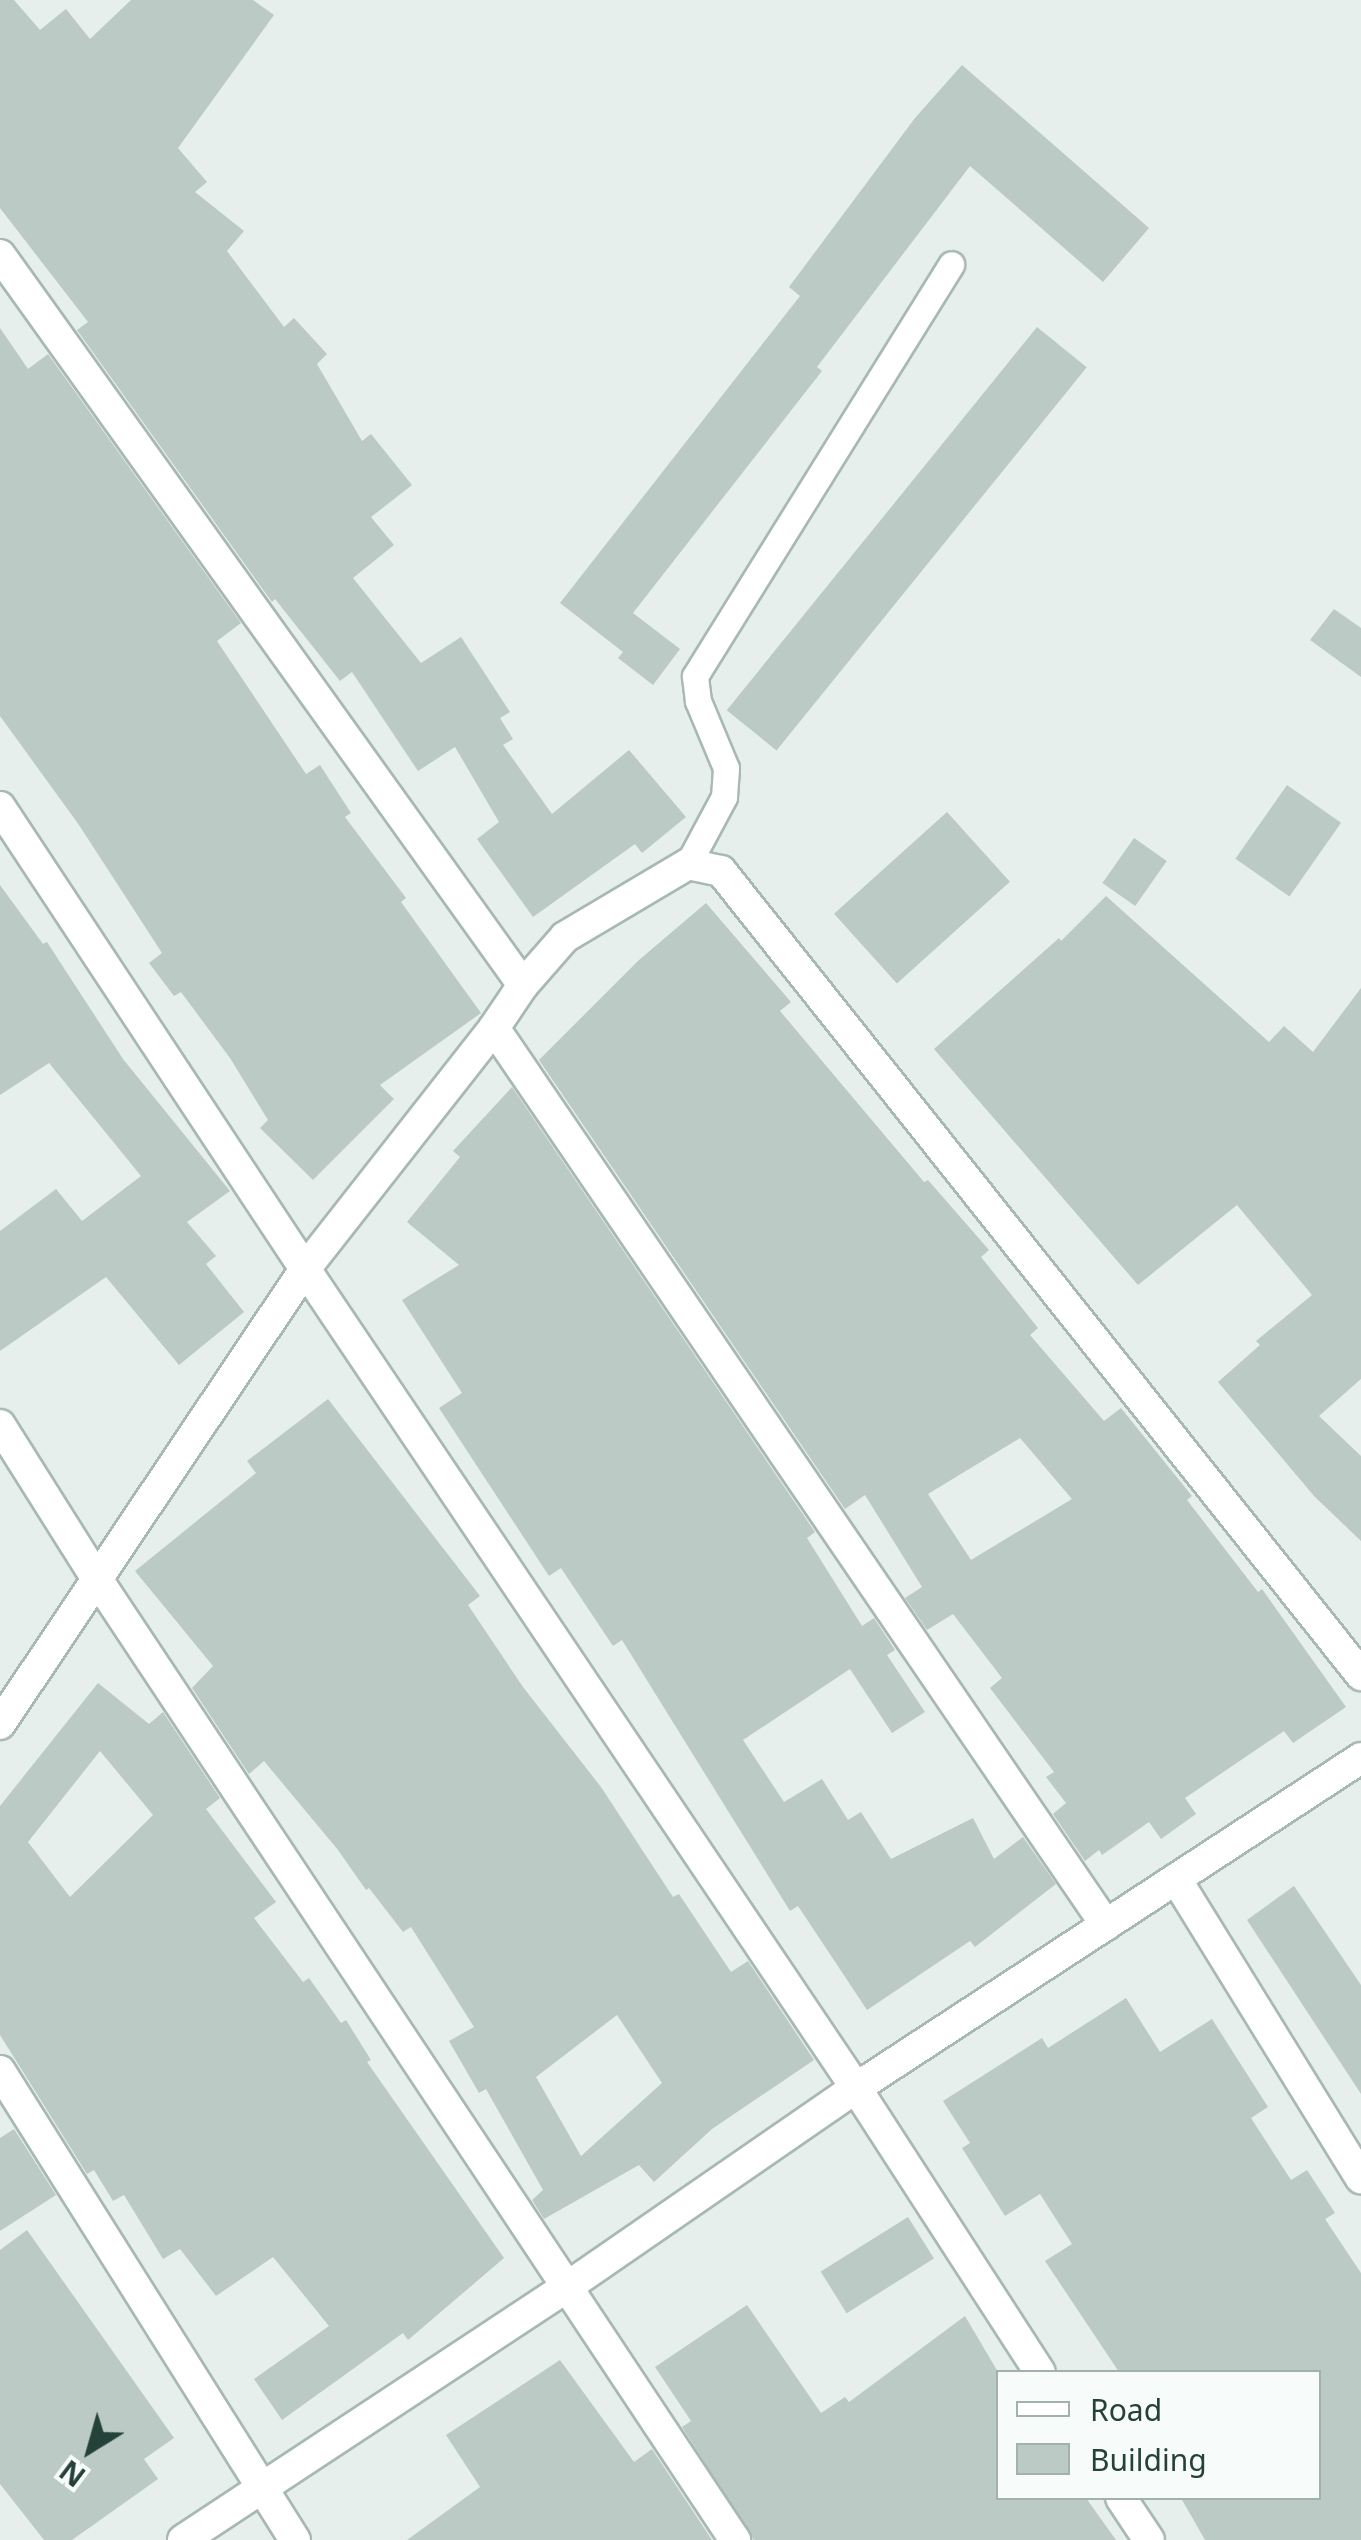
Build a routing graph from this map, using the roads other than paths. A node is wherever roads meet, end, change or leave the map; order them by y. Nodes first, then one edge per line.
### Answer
1 (0, 255) edge
2 (951, 264) dead end
3 (0, 806) edge
4 (688, 864) junction
5 (523, 984) junction
6 (494, 1028) junction
7 (305, 1269) junction
8 (0, 1425) edge
9 (97, 1579) junction
10 (1361, 1674) edge
11 (0, 1724) edge
12 (1361, 1758) edge
13 (1176, 1879) junction
14 (1106, 1925) junction
15 (0, 2071) edge
16 (856, 2088) junction
17 (1361, 2178) edge
18 (570, 2286) junction
19 (1039, 2370) edge
20 (262, 2490) junction
21 (1122, 2500) edge
22 (183, 2540) edge
23 (295, 2540) edge
24 (735, 2540) edge
25 (1149, 2540) edge

1 - 5 street
2 - 4 lane
3 - 7 street
4 - 5 street
4 - 10 street
5 - 6 street
6 - 7 street
6 - 14 street
7 - 9 street
7 - 16 street
8 - 9 street
9 - 11 street
9 - 18 street
12 - 13 street
13 - 14 street
13 - 17 street
14 - 16 street
15 - 20 street
16 - 18 street
16 - 19 street
18 - 20 street
18 - 24 street
20 - 22 street
20 - 23 street
21 - 25 street

